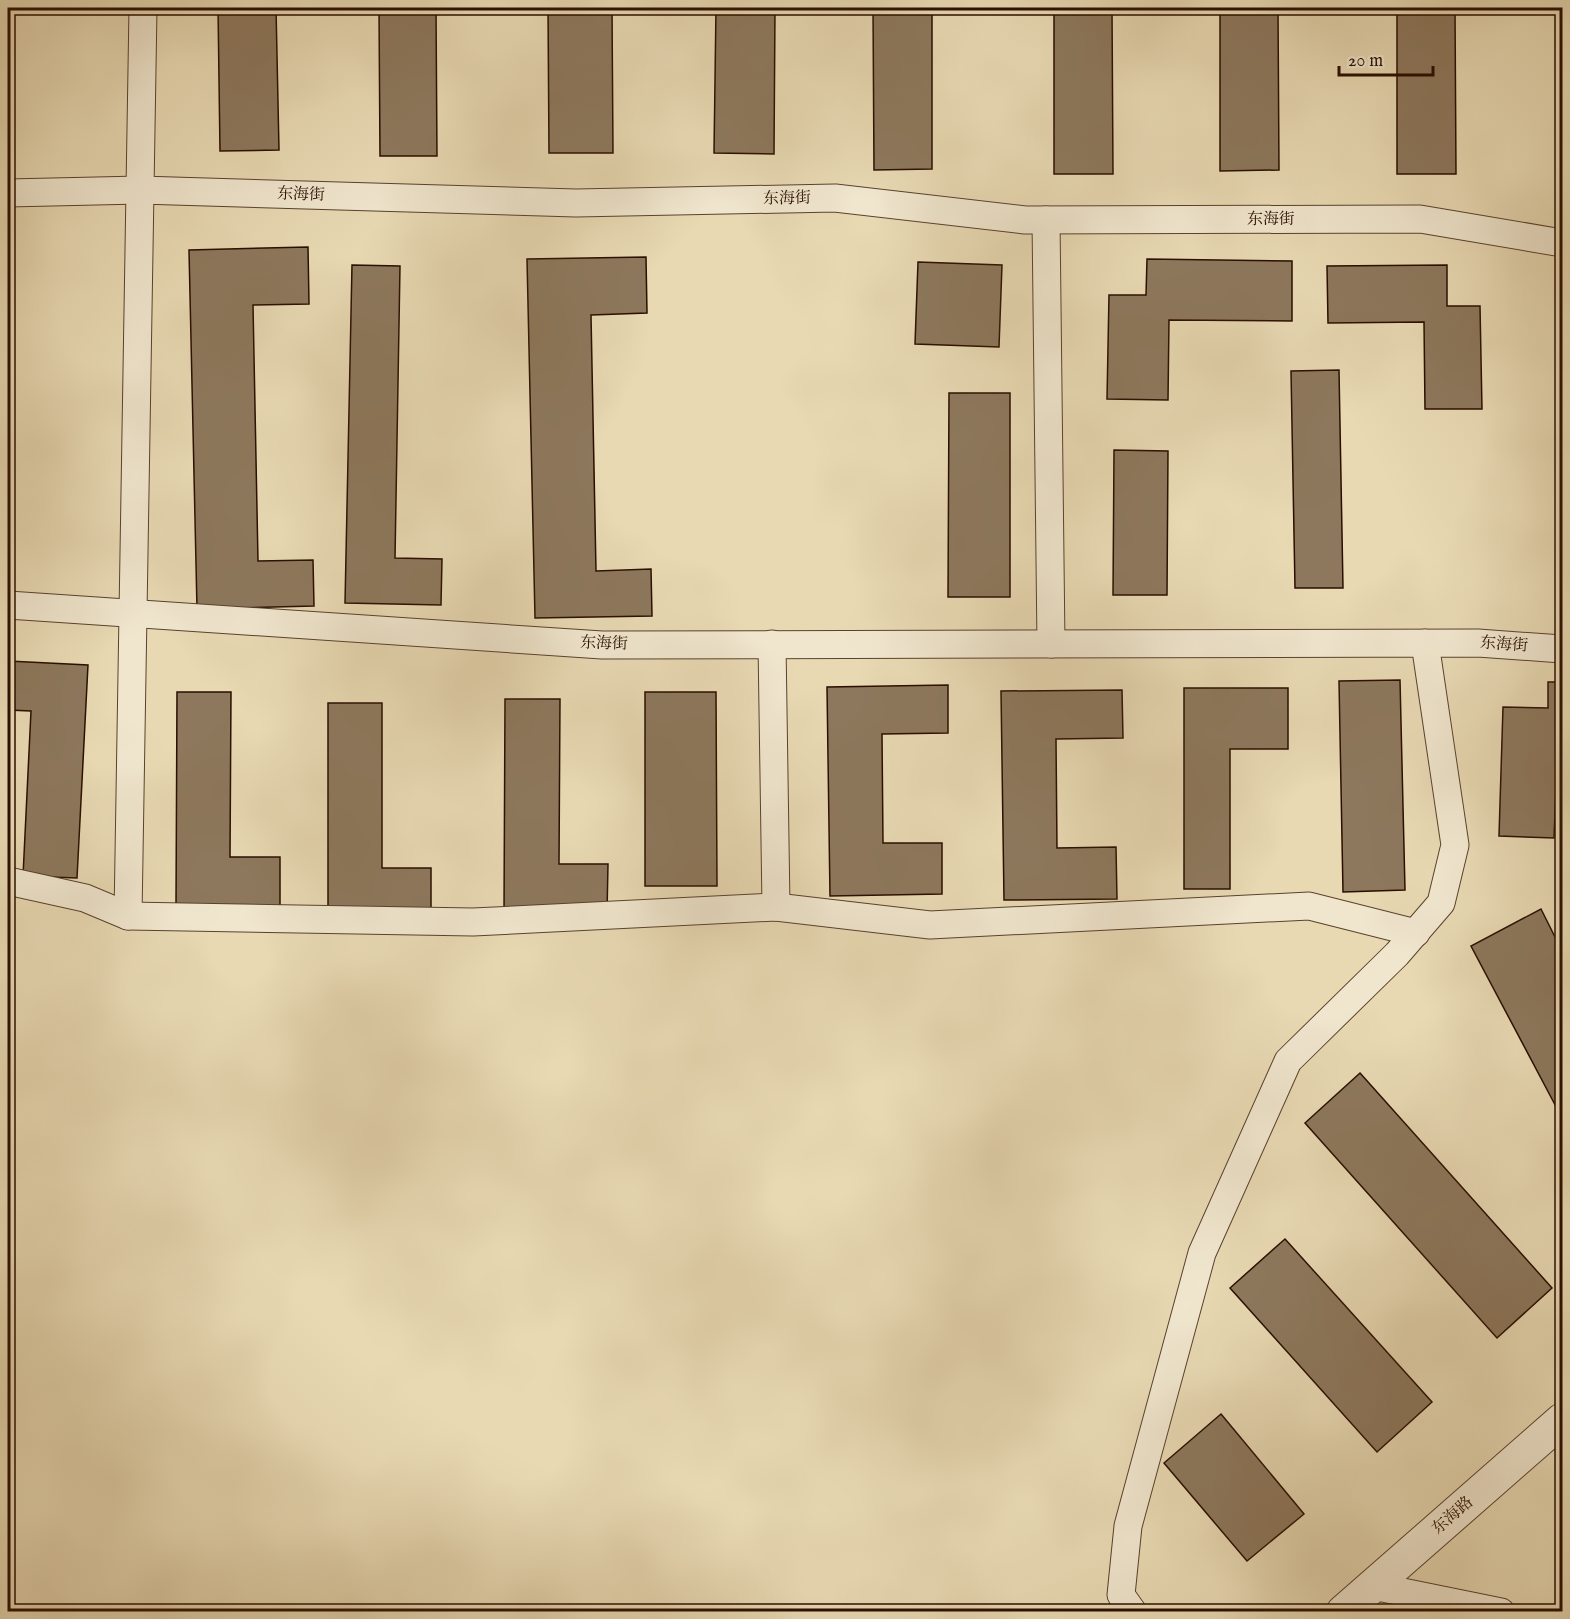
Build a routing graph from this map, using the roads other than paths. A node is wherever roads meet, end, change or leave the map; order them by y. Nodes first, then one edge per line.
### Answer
1 (143, 8) edge
2 (140, 190) junction
3 (8, 193) edge
4 (1046, 220) junction
5 (1563, 243) edge
6 (8, 605) edge
7 (133, 613) junction
8 (1425, 643) junction
9 (772, 644) junction
10 (1051, 644) junction
11 (1563, 649) edge
12 (8, 881) edge
13 (776, 907) junction
14 (128, 916) junction
15 (1416, 933) junction
16 (1563, 1420) edge
17 (1373, 1586) junction
18 (1133, 1611) edge
19 (1343, 1611) edge
20 (1501, 1611) edge

1 - 2 street
2 - 3 street, 东海街
2 - 4 street, 东海街
2 - 7 street
4 - 5 street, 东海街
4 - 10 street
6 - 7 street, 东海街
7 - 9 street, 东海街
7 - 14 street
8 - 10 street, 东海街
8 - 11 street, 东海街
8 - 15 street
9 - 10 street, 东海街
9 - 13 street
12 - 14 street
13 - 14 street
13 - 15 street
15 - 18 street
16 - 17 street, 东海路
17 - 19 street, 东海路
17 - 20 street

